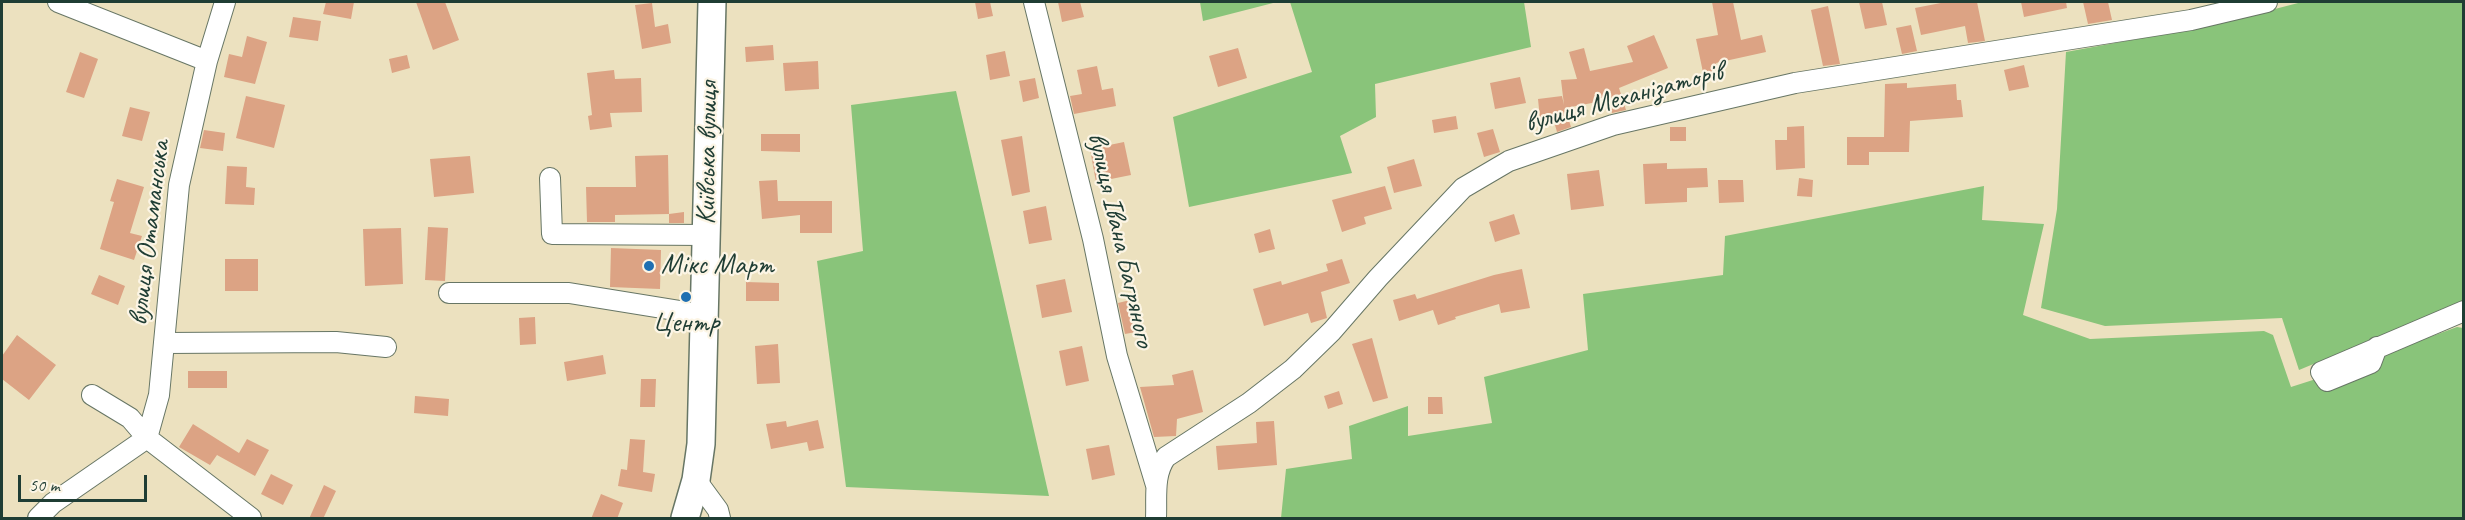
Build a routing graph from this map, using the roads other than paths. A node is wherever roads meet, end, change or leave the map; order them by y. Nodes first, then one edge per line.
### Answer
1 (58, 2) edge
2 (225, 2) edge
3 (712, 2) edge
4 (1034, 2) edge
5 (2267, 2) edge
6 (207, 61) junction
7 (550, 178) dead end
8 (706, 235) junction
9 (449, 293) dead end
10 (2463, 311) edge
11 (705, 315) junction
12 (165, 343) junction
13 (386, 347) dead end
14 (2376, 348) dead end
15 (92, 395) dead end
16 (147, 438) junction
17 (1178, 448) junction
18 (1146, 449) junction
19 (696, 480) junction
20 (1157, 490) junction
21 (38, 519) edge
22 (251, 519) edge
23 (685, 519) edge
24 (720, 519) edge
25 (1156, 519) edge

1 - 6 street
2 - 6 street, вулиця Отаманська
3 - 8 street, Київська вулиця
4 - 18 street, вулиця Івана Багряного
5 - 17 street, вулиця Механізаторів
6 - 12 street, вулиця Отаманська
7 - 8 street
8 - 11 street, Київська вулиця
9 - 11 street
10 - 14 street
11 - 19 street, Київська вулиця
12 - 13 street
12 - 16 street, вулиця Отаманська
15 - 16 street
16 - 21 street
16 - 22 street
17 - 18 street
17 - 20 street, вулиця Механізаторів
18 - 20 street, вулиця Івана Багряного
19 - 23 street, Київська вулиця
19 - 24 street
20 - 25 street, вулиця Механізаторів

